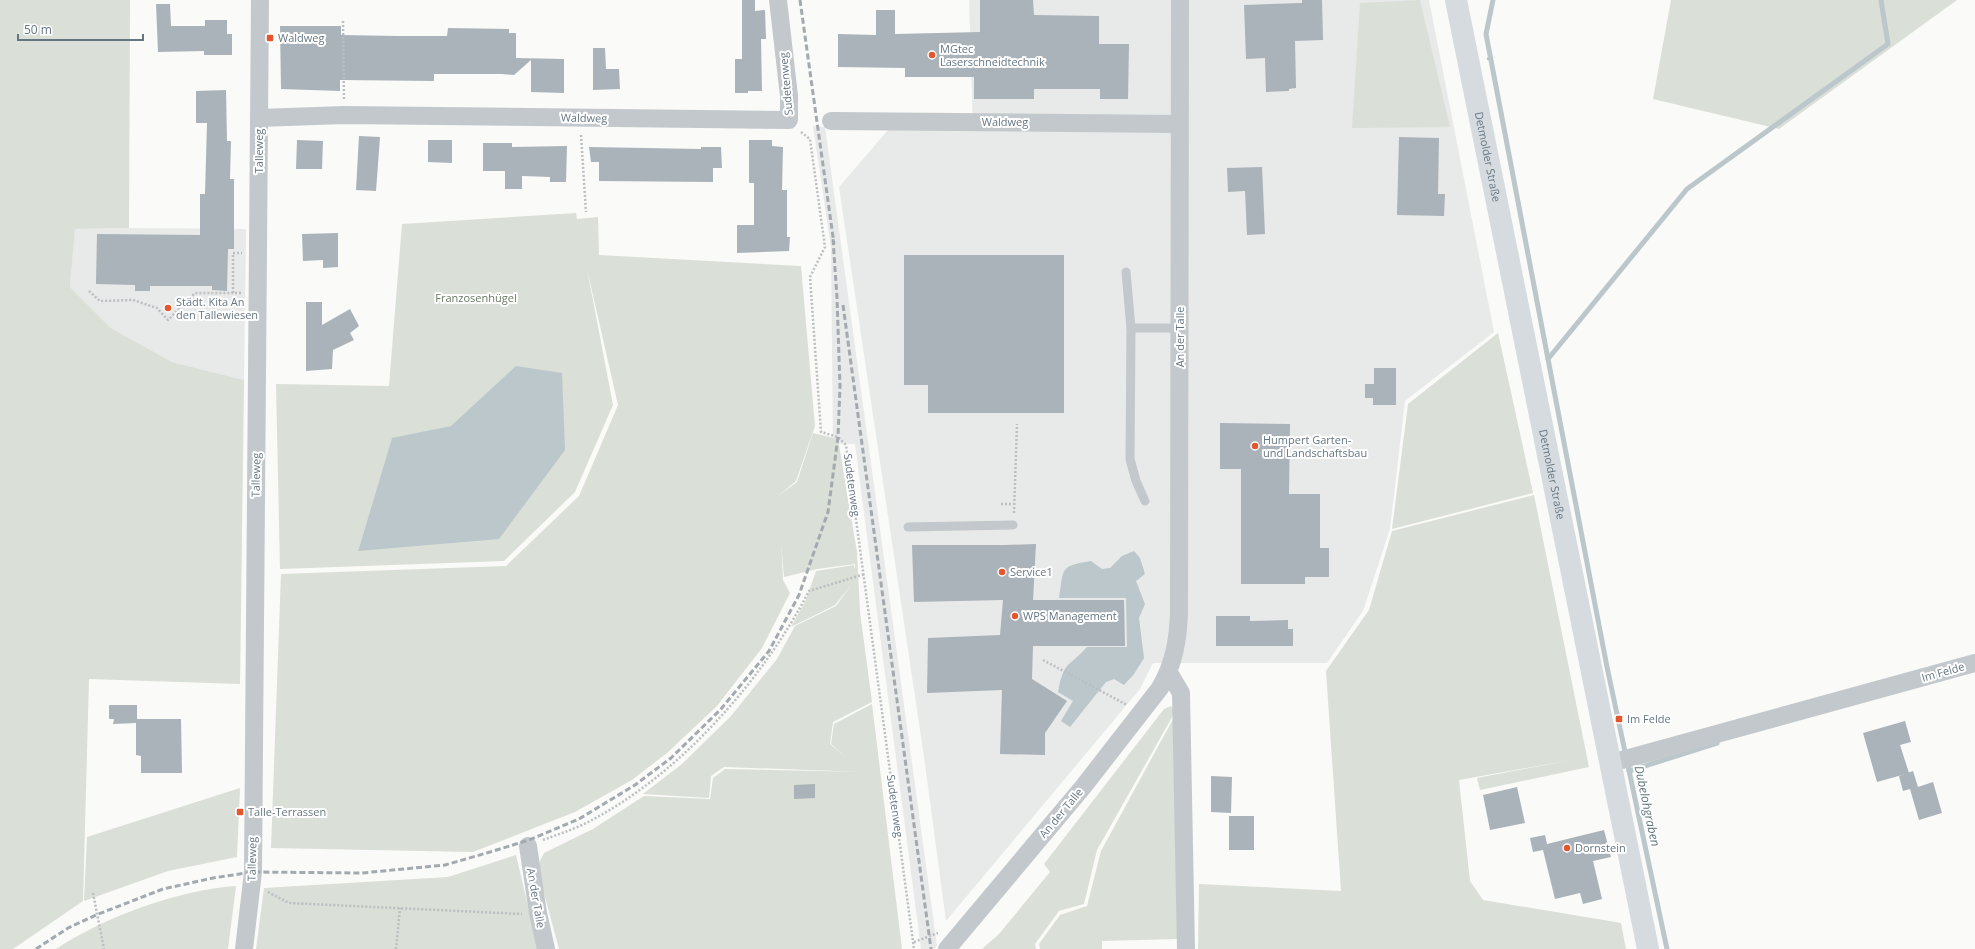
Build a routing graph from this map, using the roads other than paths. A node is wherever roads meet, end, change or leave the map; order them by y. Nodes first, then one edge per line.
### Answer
1 (260, 0) edge
2 (778, 0) edge
3 (1180, 0) edge
4 (1456, 0) edge
5 (259, 118) junction
6 (789, 120) joint
7 (831, 121) dead end
8 (1179, 124) junction
9 (1126, 272) dead end
10 (1131, 328) junction
11 (1180, 330) junction
12 (1145, 501) dead end
13 (1013, 525) road end
14 (908, 527) dead end
15 (1975, 663) edge
16 (1169, 673) junction
17 (1611, 763) junction
18 (528, 846) road end
19 (244, 949) edge
20 (546, 949) edge
21 (947, 949) edge
22 (1186, 949) edge
23 (1648, 949) edge

1 - 5 street, Talleweg
2 - 6 street, Sudetenweg
3 - 8 street, An der Talle
4 - 17 street, Detmolder Straße
5 - 6 street, Waldweg
5 - 19 street, Talleweg
7 - 8 street, Waldweg
8 - 11 street, An der Talle
9 - 10 lane
10 - 11 lane
10 - 12 lane
11 - 16 street, An der Talle
13 - 14 lane
15 - 17 street, Im Felde
16 - 21 street, An der Talle
16 - 22 street
17 - 23 street, Detmolder Straße
18 - 20 street, An der Talle

